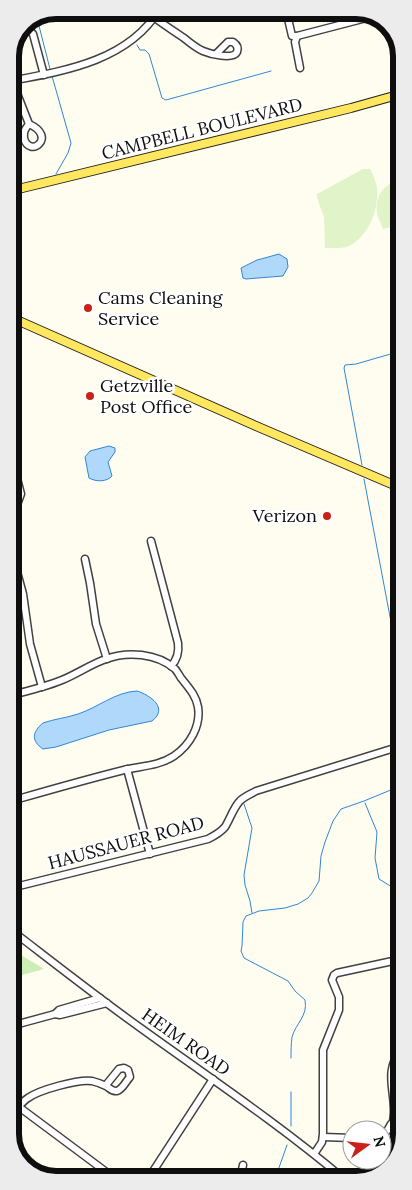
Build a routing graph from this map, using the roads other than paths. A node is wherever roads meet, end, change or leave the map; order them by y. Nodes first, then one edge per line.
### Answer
1 (154, 19) edge
2 (156, 19) edge
3 (289, 19) edge
4 (362, 19) edge
5 (30, 30) edge
6 (295, 36) junction
7 (216, 54) dead end
8 (300, 68) dead end
9 (44, 75) junction
10 (19, 80) edge
11 (393, 96) edge
12 (19, 99) edge
13 (29, 124) dead end
14 (19, 189) edge
15 (19, 321) edge
16 (393, 485) edge
17 (19, 486) edge
18 (19, 499) edge
19 (151, 541) dead end
20 (85, 559) dead end
21 (19, 579) edge
22 (106, 659) junction
23 (171, 666) junction
24 (42, 687) junction
25 (19, 693) edge
26 (393, 749) edge
27 (127, 769) junction
28 (19, 799) edge
29 (150, 854) junction
30 (19, 886) edge
31 (19, 936) edge
32 (393, 961) edge
33 (100, 998) junction
34 (107, 1003) junction
35 (55, 1014) junction
36 (19, 1024) edge
37 (393, 1064) edge
38 (213, 1079) junction
39 (106, 1086) dead end
40 (393, 1099) edge
41 (19, 1106) joint
42 (393, 1120) edge
43 (392, 1128) edge
44 (323, 1137) junction
45 (342, 1138) edge
46 (314, 1154) junction
47 (243, 1165) dead end
48 (105, 1171) edge
49 (154, 1171) edge
50 (242, 1171) edge
51 (334, 1171) edge

1 - 9 street
2 - 7 street
3 - 6 street
4 - 6 street
5 - 9 street
6 - 8 street
9 - 10 street
11 - 14 main road, CAMPBELL BOULEVARD
12 - 13 street
15 - 16 main road
17 - 18 street
19 - 23 street
20 - 22 street
21 - 24 street
22 - 23 street
22 - 24 street
23 - 27 street
24 - 25 street
26 - 29 street, HAUSSAUER ROAD
27 - 28 street
27 - 29 street
29 - 30 street, HAUSSAUER ROAD
31 - 33 street, HEIM ROAD
32 - 44 street
33 - 34 street, HEIM ROAD
33 - 35 street
34 - 35 street
34 - 38 street, HEIM ROAD
35 - 36 street
37 - 40 street
38 - 46 street, HEIM ROAD
38 - 49 street
39 - 41 street
41 - 48 street
42 - 43 street
44 - 45 street
44 - 46 street
46 - 51 street, HEIM ROAD
47 - 50 street

